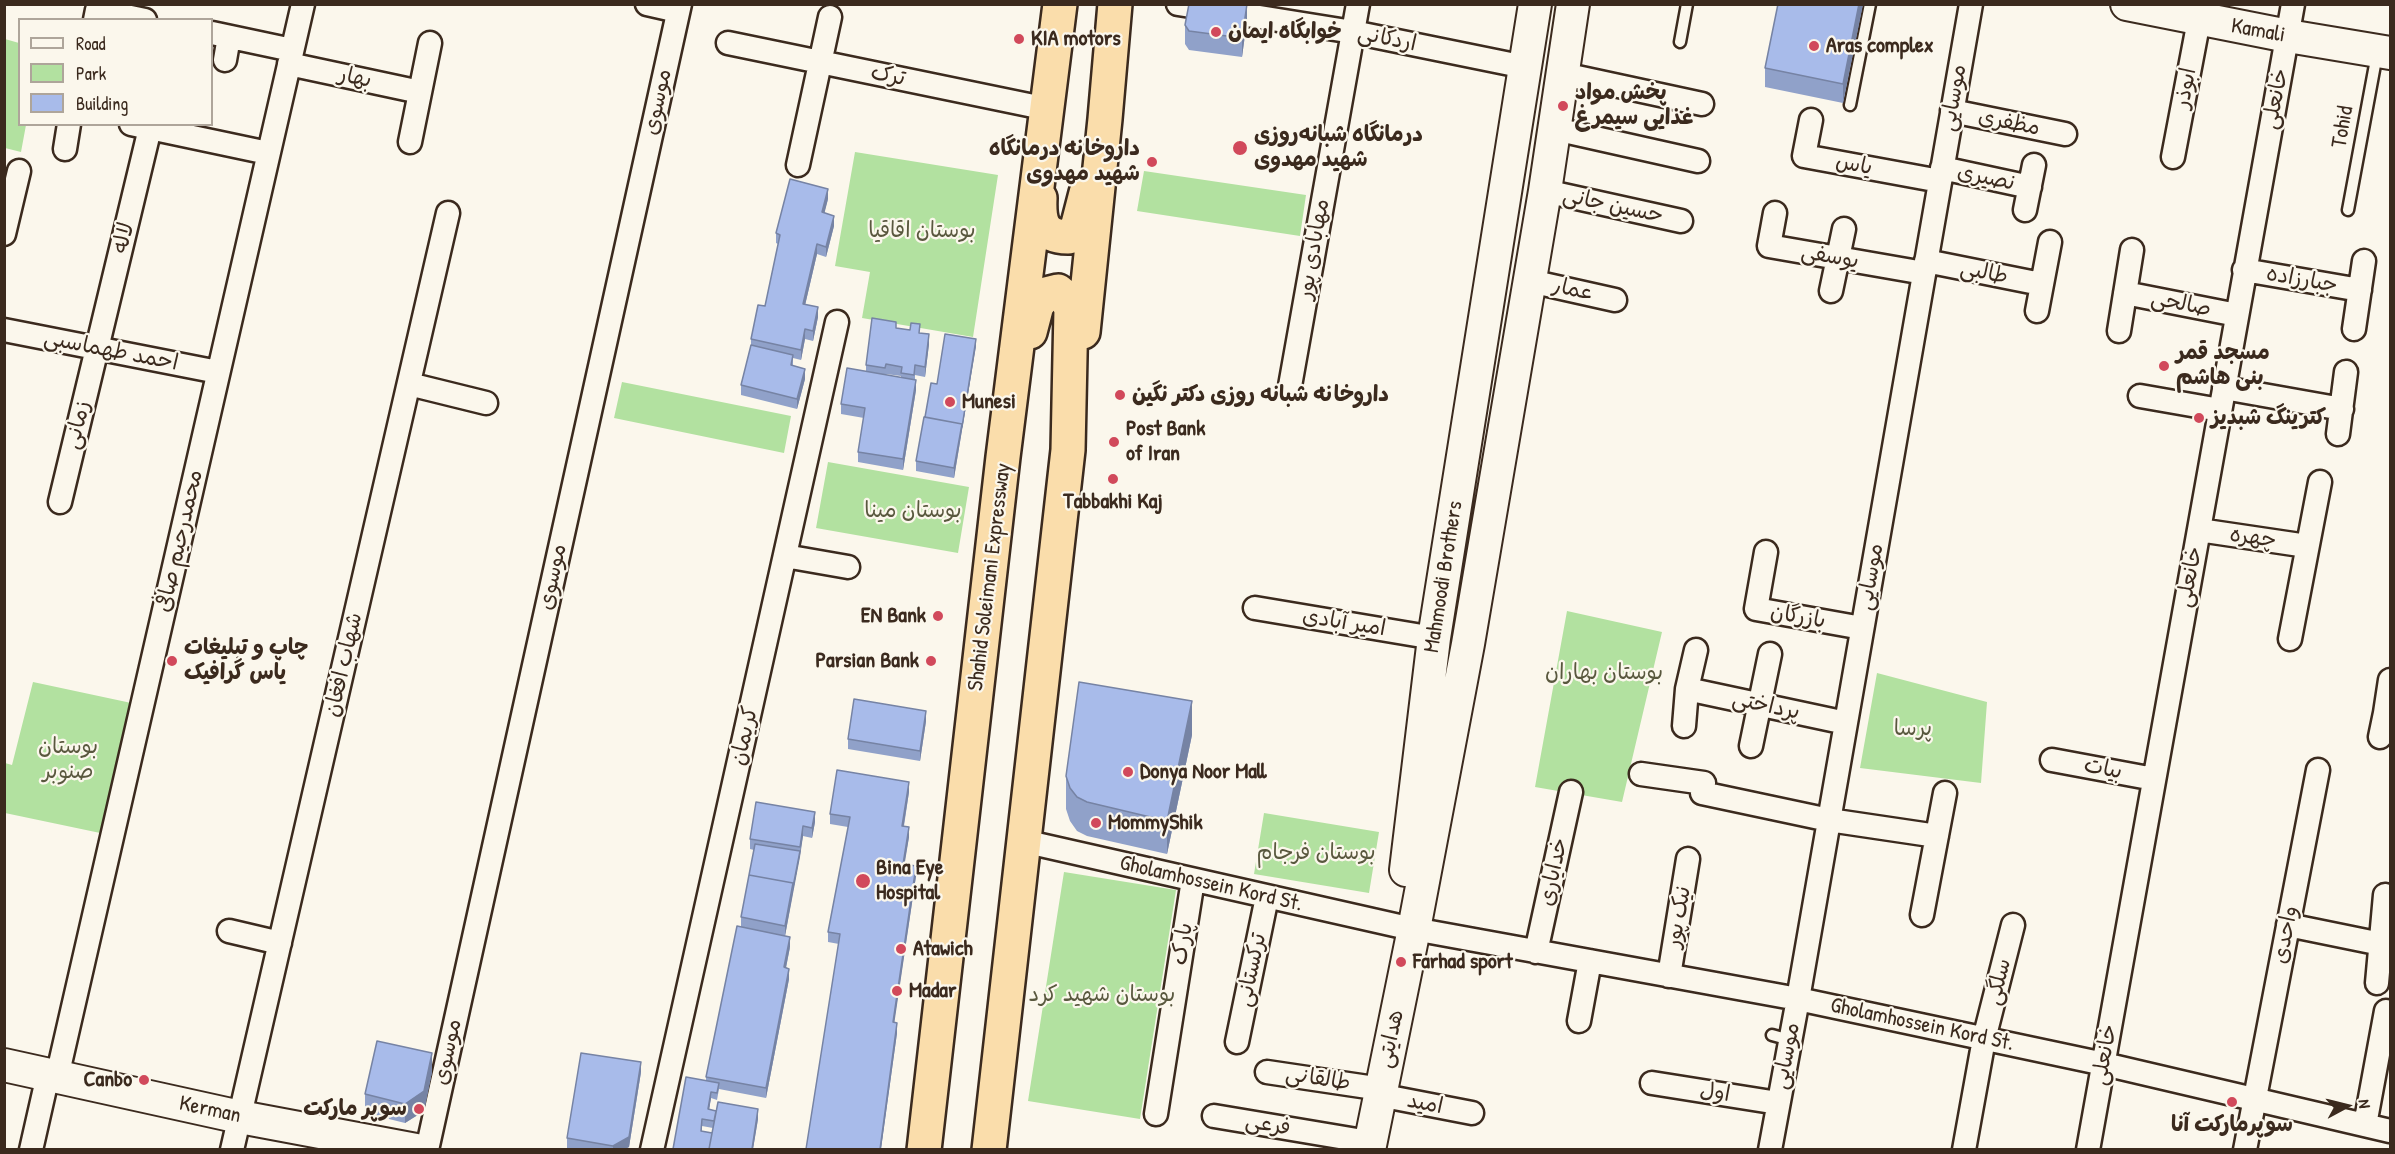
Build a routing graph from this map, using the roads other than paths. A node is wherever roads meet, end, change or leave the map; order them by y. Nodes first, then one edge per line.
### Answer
1 (303, 4) edge
2 (647, 4) edge
3 (1060, 4) edge
4 (1115, 4) edge
5 (1178, 4) edge
6 (1358, 4) edge
7 (1535, 4) edge
8 (1573, 4) edge
9 (1687, 4) edge
10 (1870, 4) edge
11 (1971, 4) edge
12 (2127, 4) edge
13 (2293, 4) edge
14 (679, 8) edge
15 (96, 15) edge
16 (830, 17) dead end
17 (125, 18) edge
18 (2199, 20) junction
19 (1353, 32) junction
20 (220, 35) edge
21 (2288, 36) junction
22 (1680, 42) dead end
23 (430, 43) dead end
24 (728, 43) dead end
25 (2384, 52) edge
26 (291, 57) junction
27 (225, 60) dead end
28 (821, 62) junction
29 (1525, 67) junction
30 (1563, 74) junction
31 (420, 92) junction
32 (1702, 104) dead end
33 (1850, 105) dead end
34 (1048, 110) junction
35 (1952, 111) junction
36 (1106, 119) junction
37 (1811, 120) dead end
38 (69, 126) edge
39 (144, 126) edge
40 (1555, 129) junction
41 (2065, 134) dead end
42 (410, 142) dead end
43 (64, 149) dead end
44 (268, 153) junction
45 (2173, 157) dead end
46 (1698, 161) dead end
47 (798, 165) dead end
48 (19, 171) dead end
49 (1941, 175) junction
50 (1545, 191) junction
51 (2025, 210) dead end
52 (2348, 210) dead end
53 (448, 213) dead end
54 (1775, 213) dead end
55 (1682, 220) dead end
56 (1844, 229) dead end
57 (4, 234) edge
58 (2050, 242) dead end
59 (2132, 250) dead end
60 (1838, 258) junction
61 (2364, 261) dead end
62 (1925, 267) junction
63 (2244, 270) junction
64 (1530, 281) junction
65 (2041, 284) junction
66 (2360, 290) junction
67 (1831, 291) dead end
68 (2124, 293) junction
69 (1615, 300) dead end
70 (2037, 311) dead end
71 (2236, 315) junction
72 (837, 322) dead end
73 (2354, 329) dead end
74 (4, 330) edge
75 (2119, 331) dead end
76 (97, 348) junction
77 (218, 372) junction
78 (2346, 372) dead end
79 (409, 384) junction
80 (1290, 386) dead end
81 (2140, 396) dead end
82 (2222, 399) junction
83 (486, 403) dead end
84 (2342, 409) junction
85 (2338, 434) dead end
86 (1068, 450) junction
87 (1003, 457) junction
88 (2320, 482) dead end
89 (60, 502) dead end
90 (2199, 530) junction
91 (2307, 546) junction
92 (1766, 552) dead end
93 (785, 556) junction
94 (848, 567) dead end
95 (1255, 608) dead end
96 (1862, 628) junction
97 (1434, 638) junction
98 (2290, 639) dead end
99 (1696, 650) dead end
100 (1770, 654) dead end
101 (2390, 680) edge
102 (1687, 689) junction
103 (1761, 705) junction
104 (2388, 713) edge
105 (1846, 723) junction
106 (1683, 726) dead end
107 (2380, 737) dead end
108 (1751, 746) dead end
109 (2052, 760) dead end
110 (2318, 770) dead end
111 (1641, 774) dead end
112 (2154, 779) junction
113 (1571, 792) dead end
114 (1945, 793) dead end
115 (1829, 820) junction
116 (1937, 836) junction
117 (1023, 841) junction
118 (1688, 859) dead end
119 (1193, 880) junction
120 (2385, 895) dead end
121 (1267, 897) junction
122 (1922, 915) dead end
123 (2013, 925) dead end
124 (2288, 925) junction
125 (1406, 928) junction
126 (229, 931) dead end
127 (280, 943) junction
128 (2381, 944) junction
129 (1536, 952) junction
130 (1590, 962) junction
131 (1669, 976) junction
132 (2377, 982) dead end
133 (1798, 999) junction
134 (2386, 1011) dead end
135 (1580, 1021) dead end
136 (1984, 1039) junction
137 (1237, 1042) dead end
138 (2104, 1064) junction
139 (4, 1065) edge
140 (1267, 1072) dead end
141 (53, 1076) junction
142 (1652, 1083) dead end
143 (1374, 1091) junction
144 (2255, 1099) junction
145 (1778, 1103) junction
146 (1472, 1113) dead end
147 (1156, 1114) dead end
148 (1214, 1116) dead end
149 (240, 1117) junction
150 (2365, 1125) junction
151 (2391, 1131) edge
152 (1361, 1146) edge
153 (31, 1149) edge
154 (232, 1149) edge
155 (416, 1149) edge
156 (427, 1149) edge
157 (652, 1149) edge
158 (924, 1149) edge
159 (989, 1149) edge
160 (1770, 1149) edge
161 (1964, 1149) edge
162 (2088, 1149) edge
163 (2245, 1149) edge

1 - 26 street, محمدرحیم صافی
2 - 14 street
3 - 34 highway, Shahid Soleimani Expressway
4 - 36 highway
5 - 19 street, اردکانی
6 - 19 street, مهابادی پور
7 - 29 main road, Mahmoodi Brothers
8 - 30 main road, Mahmoodi Brothers
9 - 22 lane
10 - 33 lane
11 - 35 street, موسایی
12 - 18 main road, Kamali
13 - 21 street, خانعلی
14 - 156 street, موسوی
15 - 17 street
16 - 28 street
18 - 21 main road, Kamali
18 - 45 street, ابوذر
19 - 29 street, اردکانی
19 - 80 street, مهابادی پور
20 - 26 street, بهار
20 - 27 street
21 - 25 main road, Kamali
21 - 63 street, خانعلی
23 - 31 street
24 - 28 street, ترک
25 - 52 lane, Tohid
26 - 31 street, بهار
26 - 44 street, محمدرحیم صافی
28 - 34 street, ترک
28 - 47 street
29 - 30 main road
29 - 97 main road, Mahmoodi Brothers
30 - 32 street
30 - 40 main road, Mahmoodi Brothers
31 - 42 street
34 - 36 highway
34 - 87 highway, Shahid Soleimani Expressway
35 - 41 street, مظفری
35 - 49 street, موسایی
36 - 86 highway
37 - 49 street, یاس
38 - 43 street
39 - 44 street
39 - 76 street, لاله
40 - 46 street
40 - 50 main road, Mahmoodi Brothers
44 - 77 street, محمدرحیم صافی
48 - 57 street
49 - 51 street, نصیری
49 - 62 street, موسایی
50 - 55 street, حسین جانی
50 - 64 main road, Mahmoodi Brothers
53 - 79 street, شهاب افغان
54 - 60 street, یوسفی
56 - 60 street
58 - 65 street
59 - 68 street
60 - 62 street, یوسفی
60 - 67 street
61 - 66 street
62 - 65 street, طالبی
62 - 96 street, موسایی
63 - 66 street, جبارزاده
63 - 71 street, خانعلی
64 - 69 street, عمار
64 - 125 main road, Mahmoodi Brothers
65 - 70 street
66 - 73 street
68 - 71 street, صالحی
68 - 75 street
71 - 82 street, خانعلی
72 - 93 street, کریمان
74 - 76 street, احمد طهماسبی
76 - 77 street, احمد طهماسبی
76 - 89 street, زمانی
77 - 141 street, محمدرحیم صافی
78 - 84 street
79 - 83 street
79 - 127 street, شهاب افغان
81 - 82 street
82 - 84 street
82 - 90 street, خانعلی
84 - 85 street
86 - 87 highway
86 - 117 highway
87 - 158 highway, Shahid Soleimani Expressway
88 - 91 street, چهره
90 - 91 street, چهره
90 - 112 street, خانعلی
91 - 98 street, چهره
92 - 96 street, بازرگان
93 - 94 street
93 - 157 street, کریمان
95 - 97 street, امیر آبادی
96 - 105 street, موسایی
97 - 125 main road, Mahmoodi Brothers
99 - 102 street
100 - 103 street
101 - 104 street
102 - 103 street, پرداختی
102 - 106 street
103 - 105 street, پرداختی
103 - 108 street
104 - 107 street
105 - 115 street, موسایی
109 - 112 street, بیات
110 - 124 street, واحدی
111 - 115 street
112 - 138 street, خانعلی
113 - 129 street, خدایاری
114 - 116 street
115 - 116 street
115 - 133 street, موسایی
116 - 122 street
117 - 119 street, Gholamhossein Kord St.
117 - 159 highway
118 - 131 street, نیک پور
119 - 121 street, Gholamhossein Kord St.
119 - 147 street, پارک
120 - 128 street
121 - 125 street, Gholamhossein Kord St.
121 - 137 street, ترکستانی
123 - 136 street, سلگی
124 - 128 street
124 - 144 street, واحدی
125 - 129 street, Gholamhossein Kord St.
125 - 143 main road, هدایتی
126 - 127 street
127 - 149 street, شهاب افغان
128 - 132 street
129 - 130 street, Gholamhossein Kord St.
130 - 131 street, Gholamhossein Kord St.
130 - 135 street
131 - 133 street, Gholamhossein Kord St.
133 - 136 street, Gholamhossein Kord St.
133 - 145 street, موسایی
134 - 150 street
136 - 138 street, Gholamhossein Kord St.
136 - 161 street, سلگی
138 - 144 street, Gholamhossein Kord St.
138 - 162 street, خانعلی
139 - 141 main road, Kerman
140 - 143 street, طالقانی
141 - 149 main road, Kerman
141 - 153 street, محمدرحیم صافی
142 - 145 street, اول
143 - 146 street, امید
143 - 152 main road
144 - 150 street, Gholamhossein Kord St.
144 - 163 street, واحدی
145 - 160 street, موسایی
148 - 152 street, فرعی
149 - 154 street, شهاب افغان
149 - 155 main road, Kerman
150 - 151 street, Gholamhossein Kord St.

